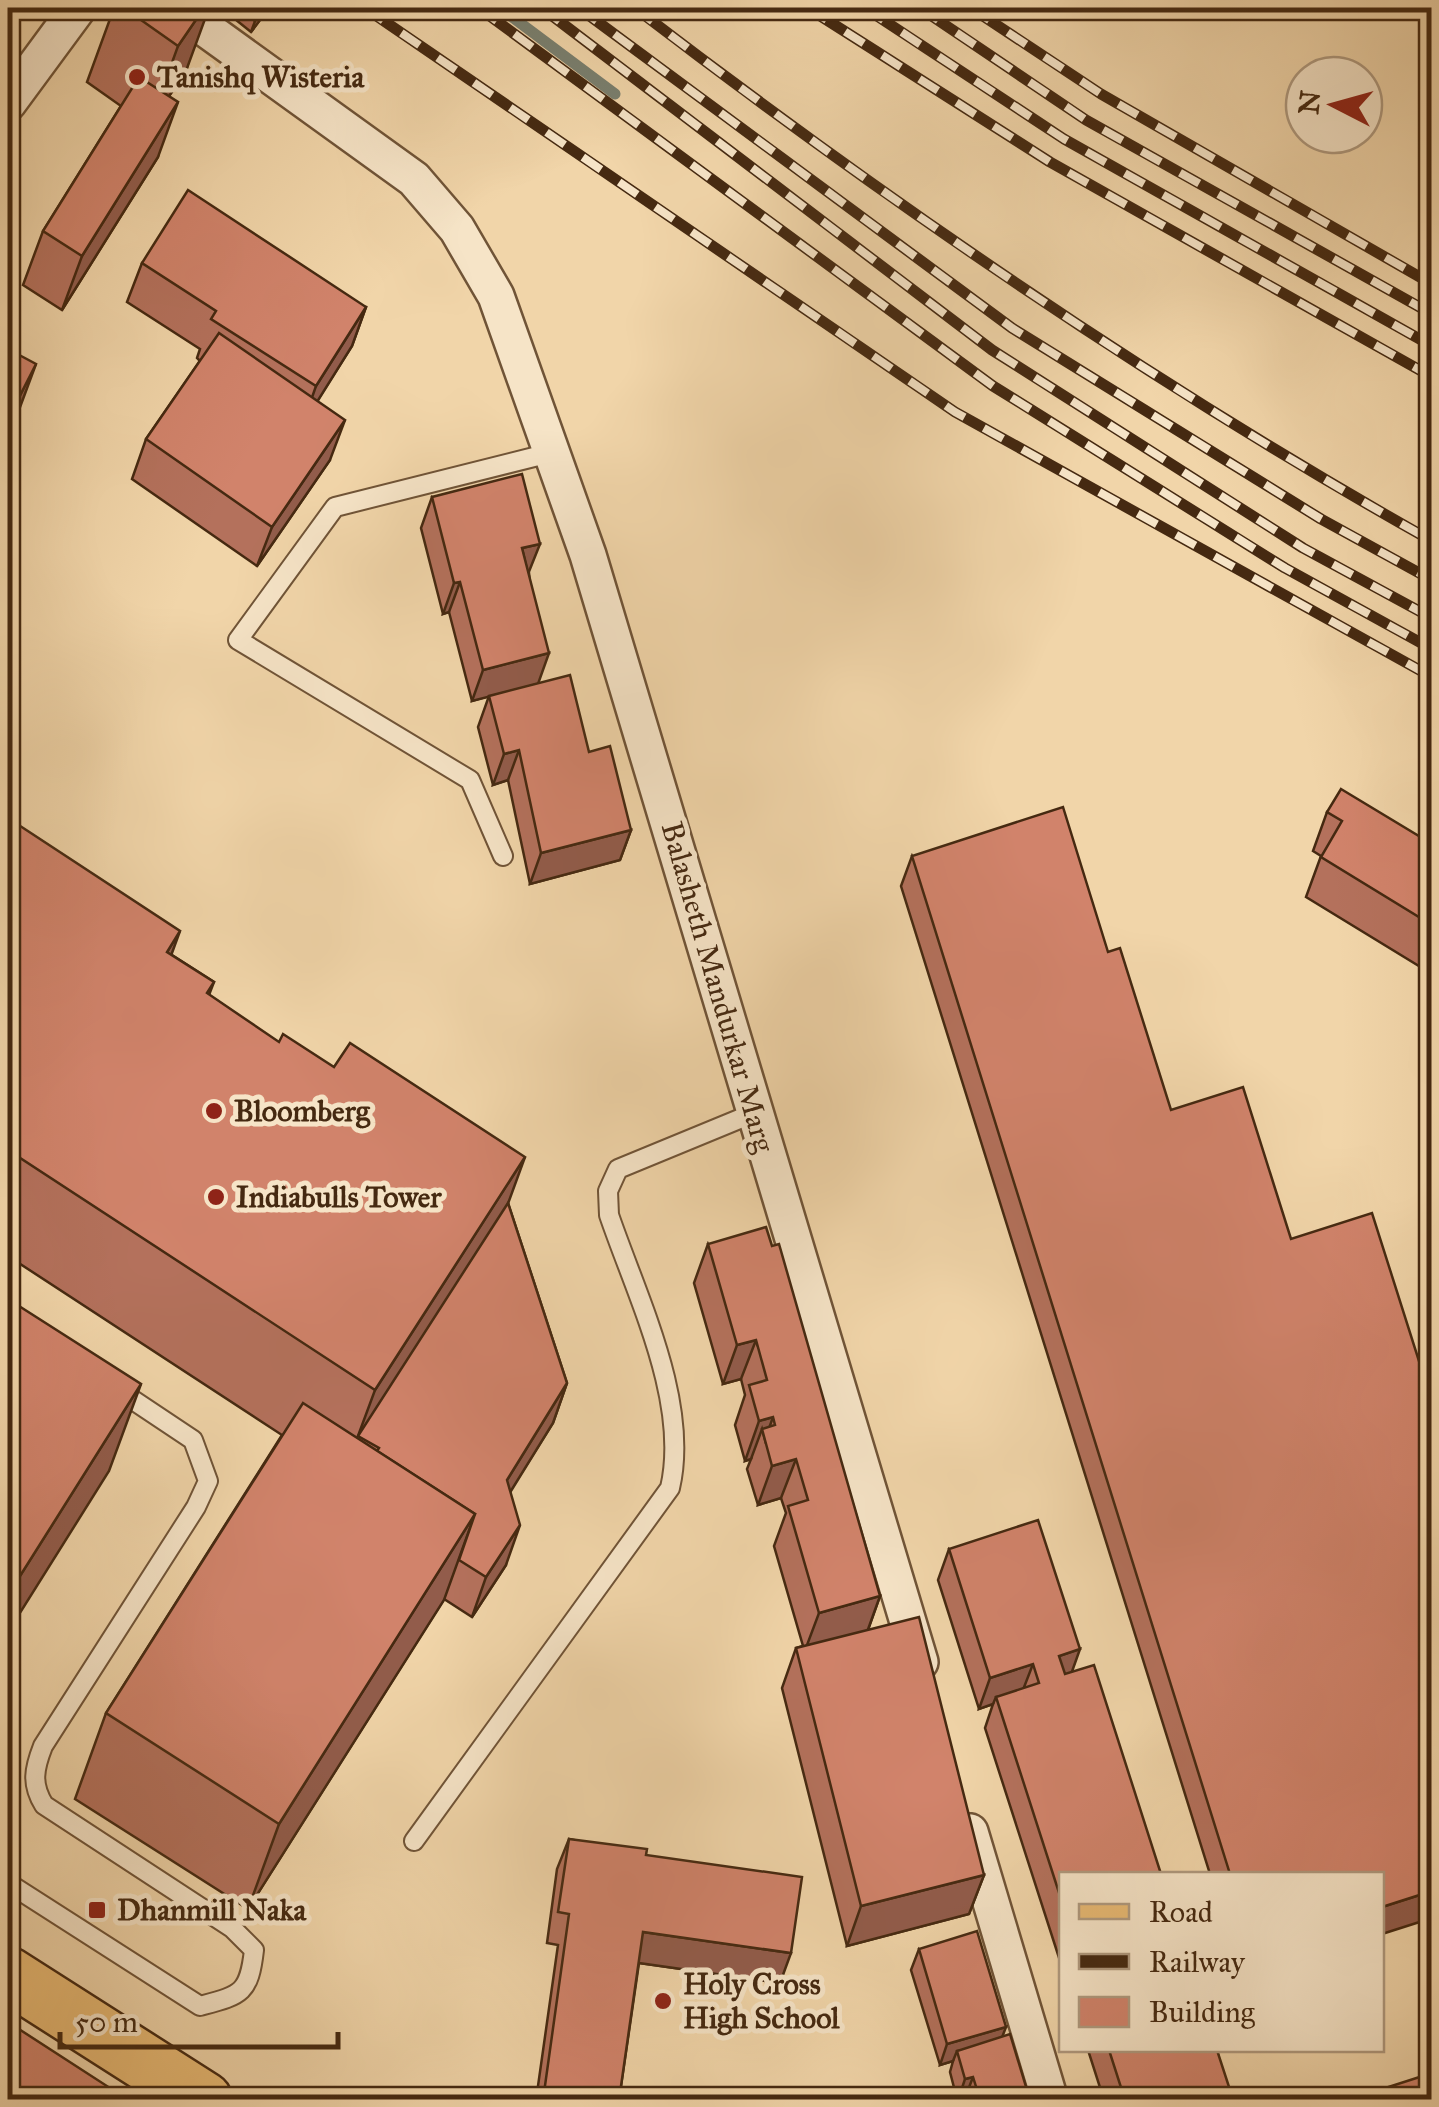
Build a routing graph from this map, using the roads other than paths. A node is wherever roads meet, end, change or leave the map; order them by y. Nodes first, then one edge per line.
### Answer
1 (78, 8) edge
2 (177, 8) edge
3 (8, 103) edge
4 (550, 452) junction
5 (503, 856) dead end
6 (754, 1112) junction
7 (100, 1379) edge
8 (927, 1686) edge
9 (960, 1799) edge
10 (414, 1841) dead end
11 (8, 1883) edge
12 (8, 1975) edge
13 (8, 2005) edge
14 (154, 2100) edge
15 (204, 2100) edge
16 (1050, 2100) edge

1 - 3 street
2 - 4 street, Balasheth Mandurkar Marg
4 - 5 lane
4 - 6 street, Balasheth Mandurkar Marg
6 - 8 street, Balasheth Mandurkar Marg
6 - 10 lane
7 - 11 lane
9 - 16 street
12 - 15 main road
13 - 14 main road

